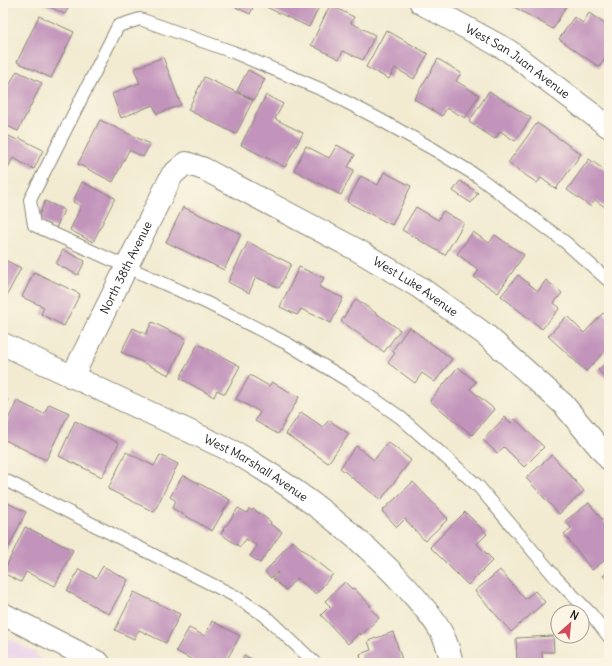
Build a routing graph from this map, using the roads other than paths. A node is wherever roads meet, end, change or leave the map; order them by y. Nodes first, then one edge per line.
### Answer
1 (421, 3) edge
2 (609, 127) edge
3 (186, 163) joint
4 (127, 267) junction
5 (609, 281) edge
6 (3, 344) edge
7 (72, 377) junction
8 (609, 459) edge
9 (3, 479) edge
10 (3, 614) edge
11 (609, 637) edge
12 (66, 656) edge
13 (99, 663) edge
14 (315, 663) edge
15 (452, 663) edge

1 - 2 street, West San Juan Avenue
3 - 4 street, North 38th Avenue
3 - 8 street, West Luke Avenue
4 - 5 lane
4 - 7 street, North 38th Avenue
4 - 11 lane
6 - 7 street, West Marshall Avenue
7 - 15 street, West Marshall Avenue
9 - 14 lane
10 - 12 street
12 - 13 street

